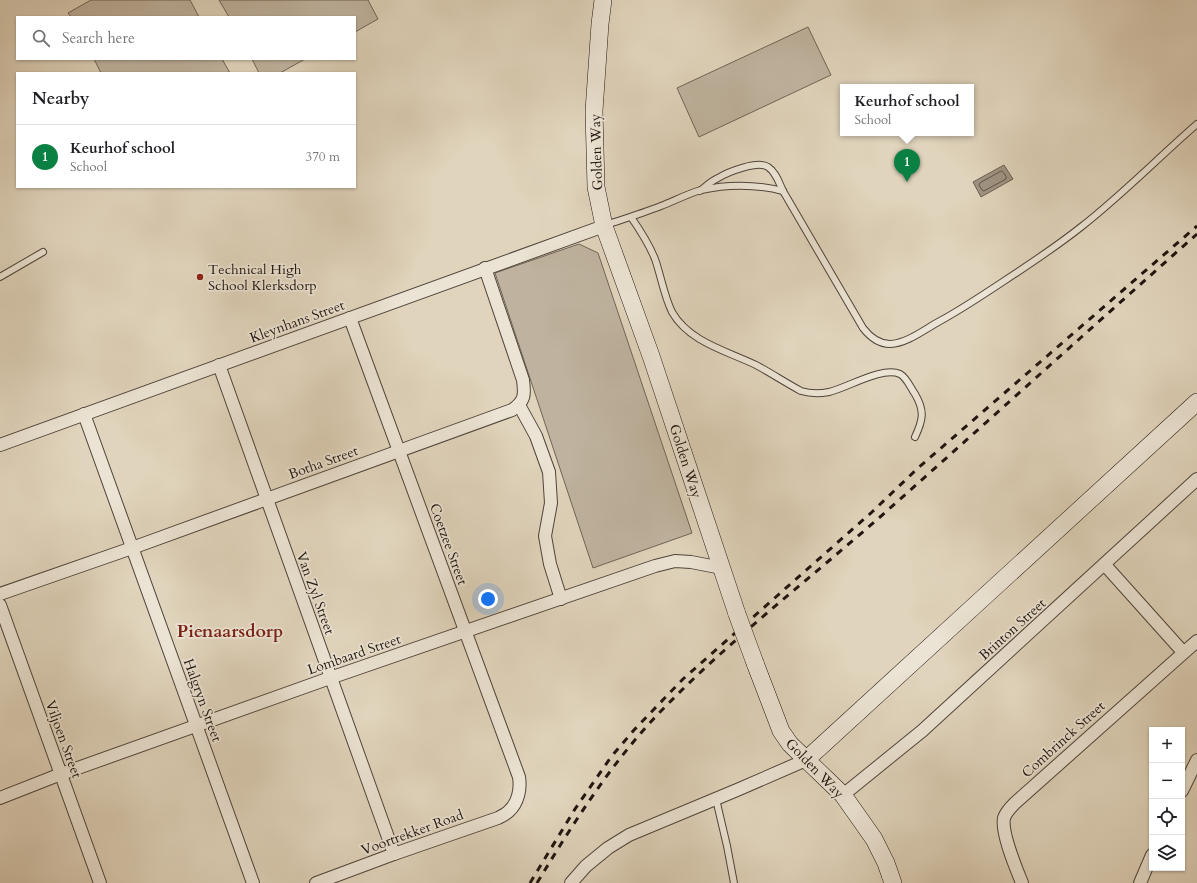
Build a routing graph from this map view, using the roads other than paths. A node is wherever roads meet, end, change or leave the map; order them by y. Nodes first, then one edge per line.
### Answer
1 (603, 0) edge
2 (1197, 124) edge
3 (700, 191) junction
4 (782, 191) junction
5 (631, 216) junction
6 (604, 226) junction
7 (43, 252) dead end
8 (485, 268) junction
9 (0, 277) edge
10 (350, 318) junction
11 (219, 365) junction
12 (1197, 402) edge
13 (519, 405) junction
14 (84, 414) junction
15 (915, 437) dead end
16 (0, 445) edge
17 (398, 451) junction
18 (1197, 479) edge
19 (266, 499) junction
20 (132, 548) junction
21 (1105, 565) junction
22 (722, 568) junction
23 (0, 594) edge
24 (561, 599) junction
25 (0, 605) edge
26 (465, 632) junction
27 (1197, 641) edge
28 (1183, 652) junction
29 (330, 678) junction
30 (196, 725) junction
31 (806, 760) junction
32 (1197, 760) edge
33 (61, 774) junction
34 (1185, 785) edge
35 (843, 795) junction
36 (0, 798) edge
37 (716, 799) junction
38 (515, 804) joint
39 (394, 854) junction
40 (1149, 862) edge
41 (100, 883) edge
42 (253, 883) edge
43 (316, 883) edge
44 (571, 883) edge
45 (734, 883) edge
46 (893, 883) edge
47 (1022, 883) edge
48 (1140, 883) edge

1 - 6 street, Golden Way
2 - 4 lane
3 - 4 lane
3 - 4 lane
3 - 5 lane
5 - 6 lane
5 - 15 lane
6 - 8 street, Kleynhans Street
6 - 22 street, Golden Way
7 - 9 lane
8 - 10 street, Kleynhans Street
8 - 13 street
10 - 11 street, Kleynhans Street
10 - 17 street, Coetzee Street
11 - 14 street, Kleynhans Street
11 - 19 street, Van Zyl Street
12 - 31 street
13 - 17 street, Botha Street
13 - 24 street
14 - 16 street, Kleynhans Street
14 - 20 street, Halgryn Street
17 - 19 street, Botha Street
17 - 26 street, Coetzee Street
18 - 21 street, Brinton Street
19 - 20 street, Botha Street
19 - 29 street, Van Zyl Street
20 - 23 street, Botha Street
20 - 30 street, Halgryn Street
21 - 28 street
21 - 35 street, Brinton Street
22 - 24 street, Lombaard Street
22 - 31 street, Golden Way, bridge
24 - 26 street, Lombaard Street
25 - 33 street, Viljoen Street
26 - 29 street, Lombaard Street
26 - 38 street, Coetzee Street
27 - 28 street, Combrinck Street
28 - 47 street, Combrinck Street
29 - 30 street, Lombaard Street
29 - 39 street, Van Zyl Street
30 - 33 street, Lombaard Street
30 - 42 street, Halgryn Street
31 - 35 street, Golden Way
31 - 37 street
32 - 34 street
33 - 36 street, Lombaard Street
33 - 41 street, Viljoen Street
35 - 46 street, Golden Way
37 - 44 street
37 - 45 lane
38 - 39 street, Voortrekker Road
39 - 43 street, Voortrekker Road
40 - 48 street

